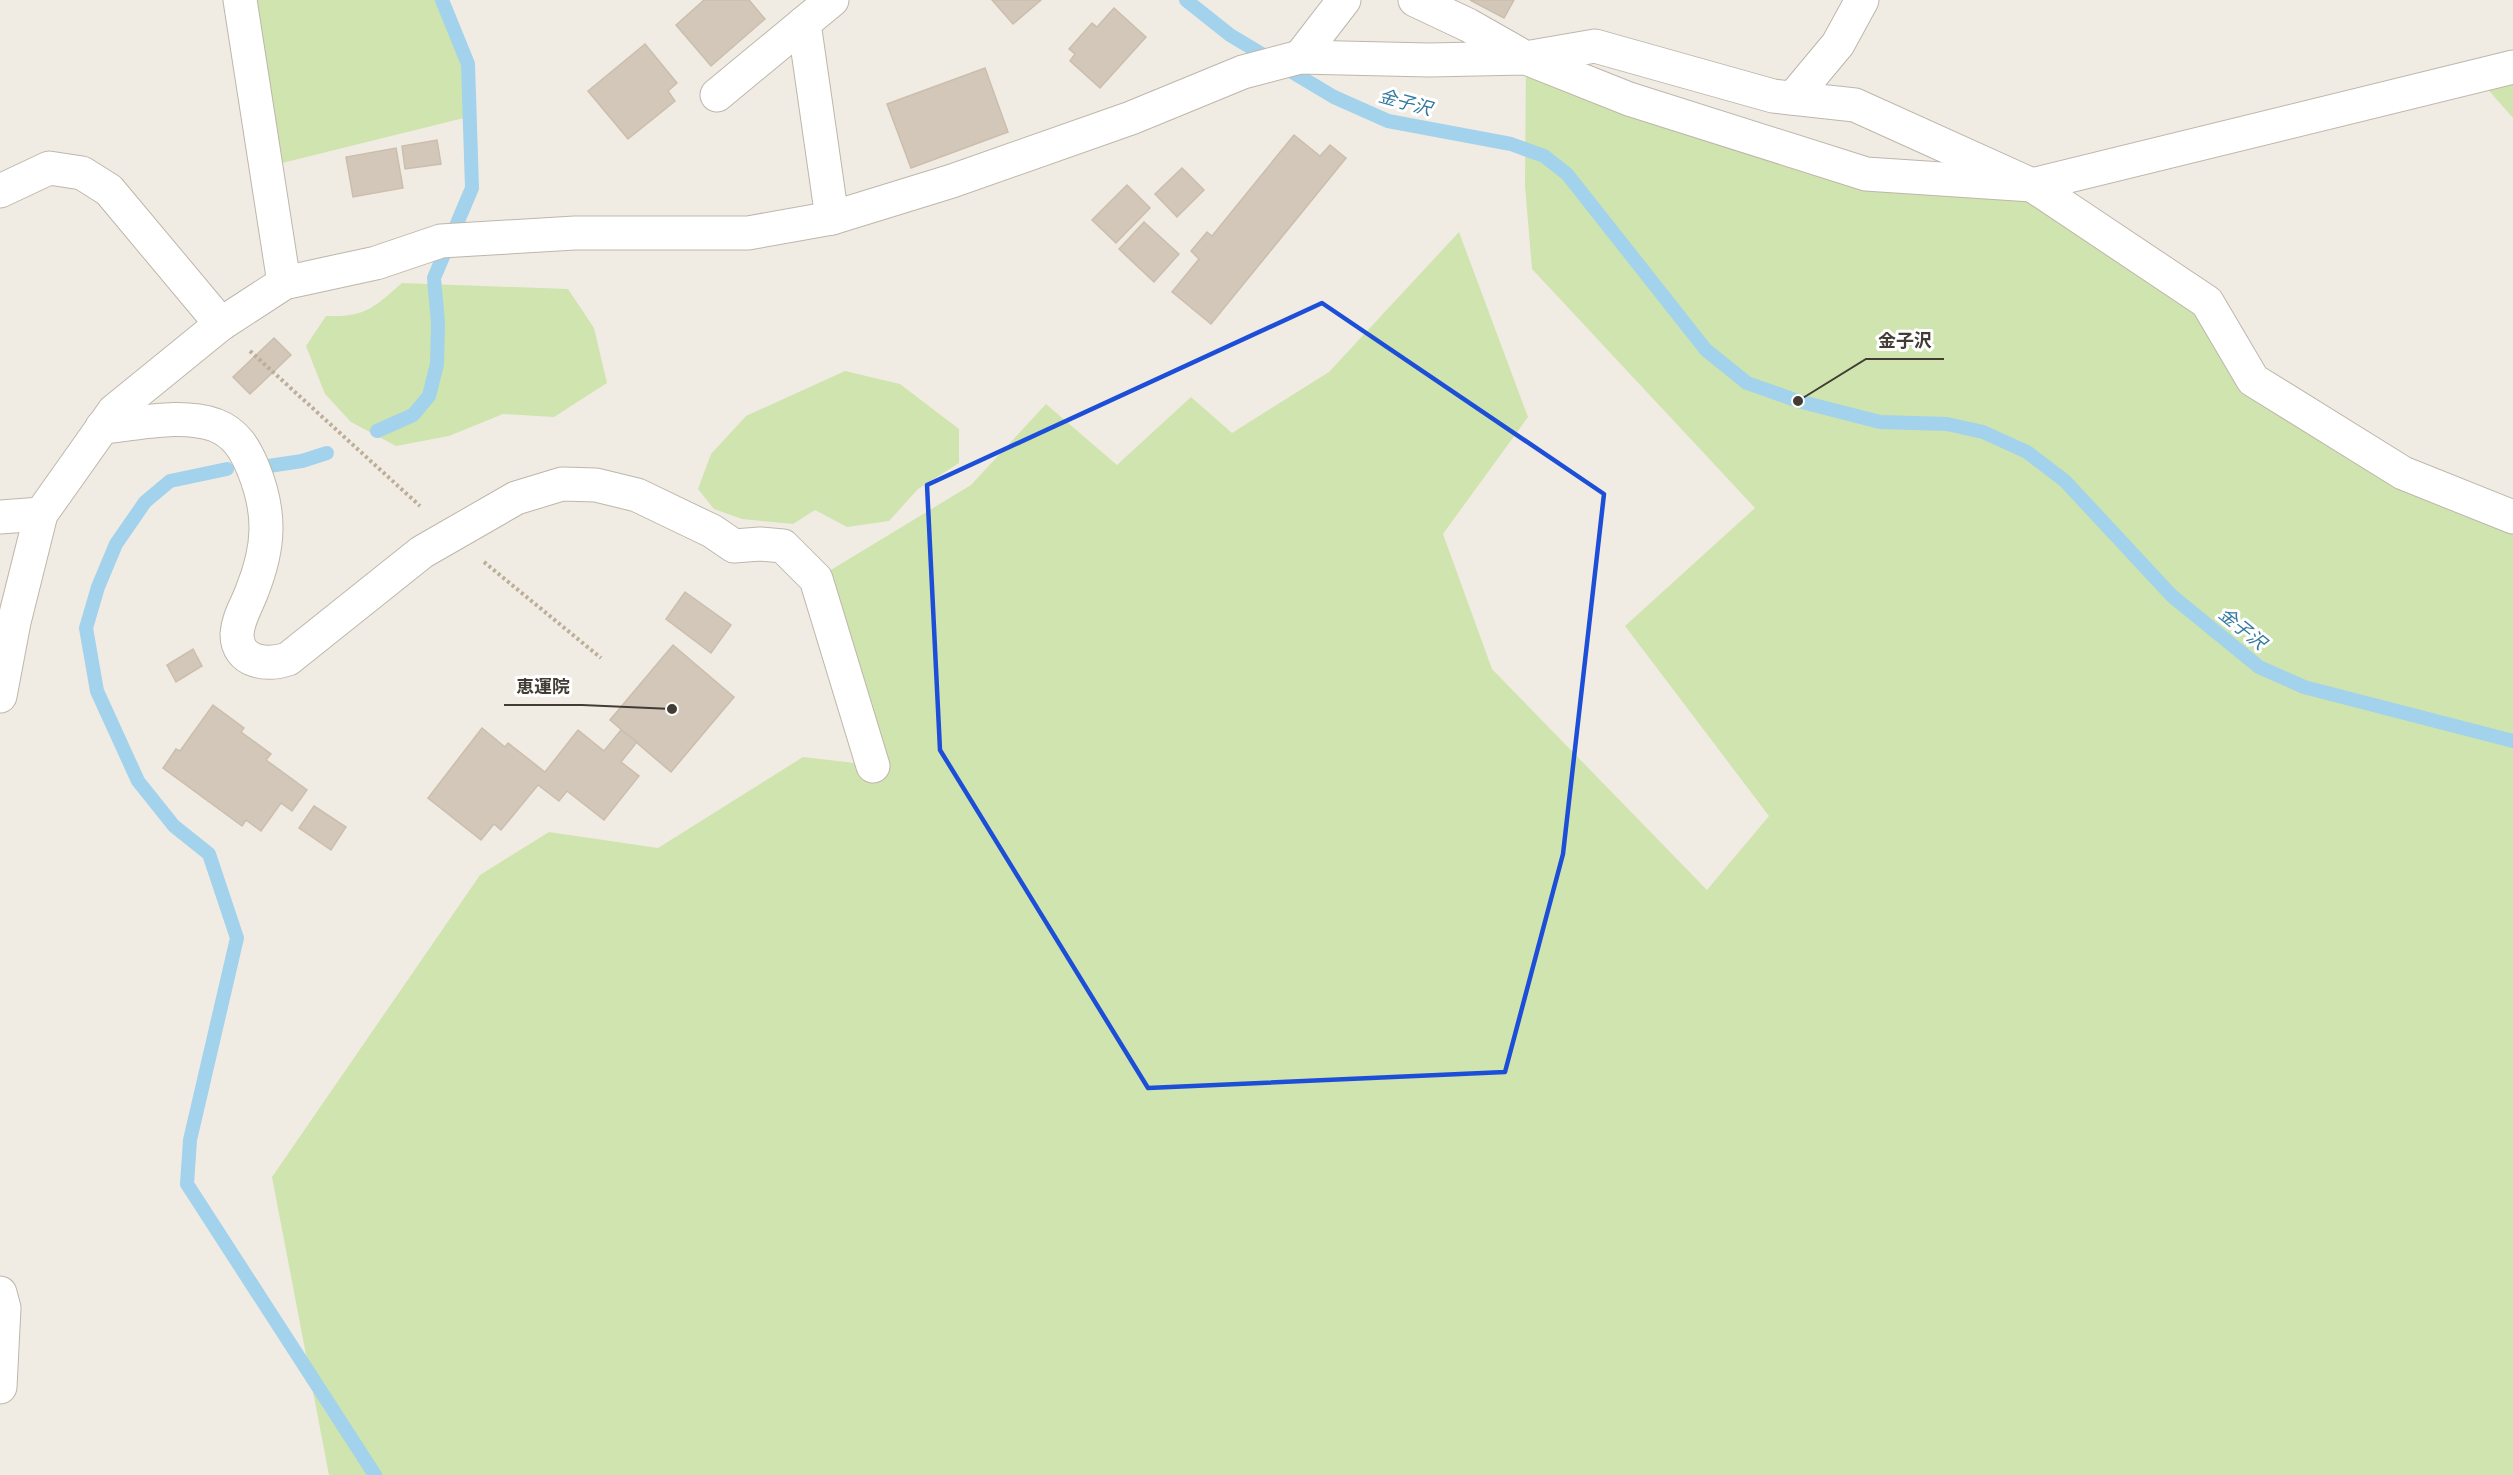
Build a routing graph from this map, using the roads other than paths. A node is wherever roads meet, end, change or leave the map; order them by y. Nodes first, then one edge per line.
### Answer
1 (240, 0) edge
2 (832, 0) edge
3 (1344, 0) edge
4 (1415, 0) edge
5 (1862, 0) edge
6 (804, 23) junction
7 (1300, 57) junction
8 (1526, 58) junction
9 (2513, 67) edge
10 (717, 95) dead end
11 (1793, 99) junction
12 (2032, 185) junction
13 (0, 191) edge
14 (832, 218) junction
15 (284, 283) junction
16 (221, 324) junction
17 (102, 427) junction
18 (41, 514) junction
19 (0, 517) edge
20 (2513, 517) edge
21 (0, 696) edge
22 (873, 766) dead end
23 (0, 1293) edge
24 (0, 1388) edge

1 - 15 street
2 - 6 street
3 - 7 street
4 - 8 street
5 - 11 street
6 - 10 street
6 - 14 street
7 - 8 street
7 - 14 street
8 - 11 street
8 - 12 street
9 - 12 street
11 - 12 street
12 - 20 street
13 - 16 street
14 - 15 street
15 - 16 street
16 - 17 street
17 - 18 street
17 - 22 street
18 - 19 street
18 - 21 street
23 - 24 street

